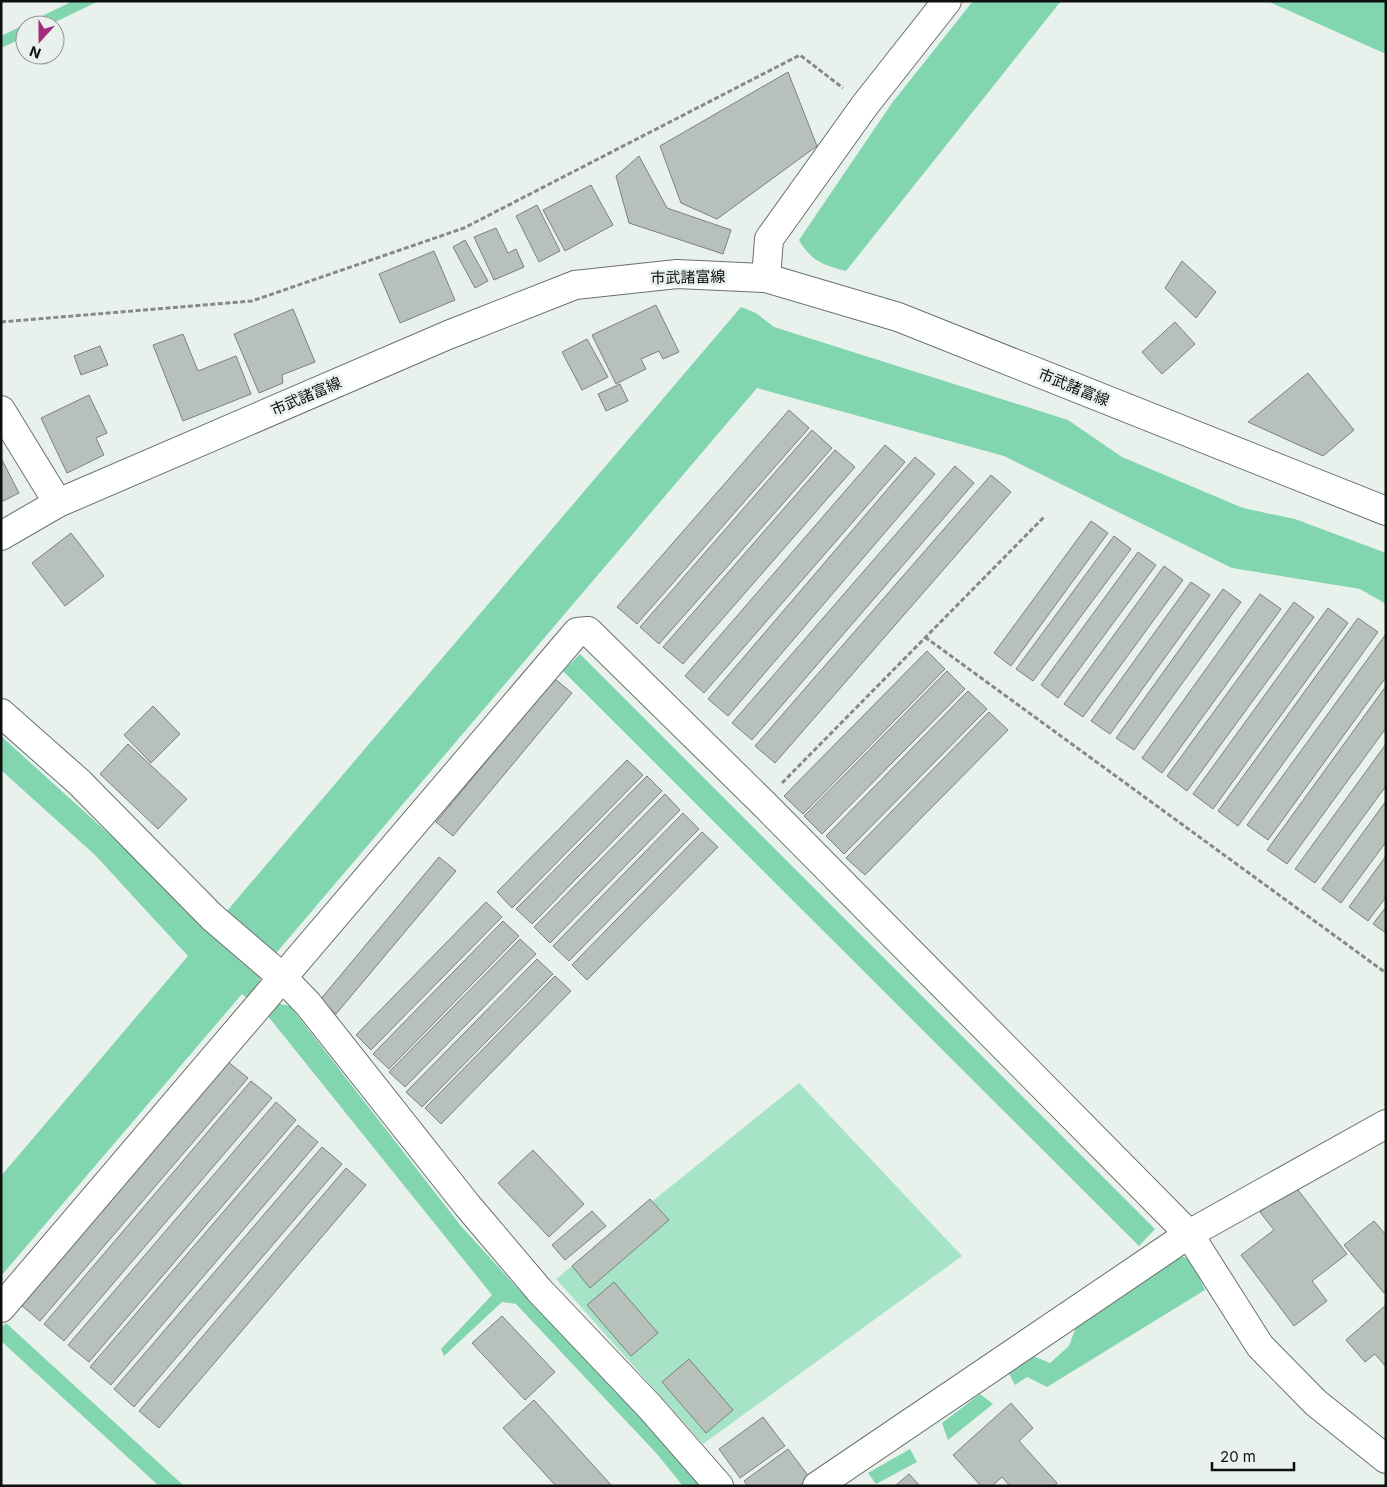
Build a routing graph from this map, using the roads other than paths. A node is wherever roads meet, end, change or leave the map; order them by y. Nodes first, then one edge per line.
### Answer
1 (947, 1) edge
2 (766, 278) junction
3 (1, 410) edge
4 (58, 504) junction
5 (1386, 511) edge
6 (1, 536) edge
7 (1, 713) edge
8 (275, 978) junction
9 (1386, 1124) edge
10 (1189, 1234) junction
11 (1, 1308) edge
12 (1386, 1459) edge
13 (719, 1486) edge
14 (817, 1486) edge

1 - 2 street
2 - 4 street, 市武諸富線
2 - 5 street, 市武諸富線
3 - 4 street
4 - 6 street, 市武諸富線
7 - 8 street
8 - 10 street
8 - 11 street
8 - 13 street
9 - 10 street
10 - 12 street
10 - 14 street

